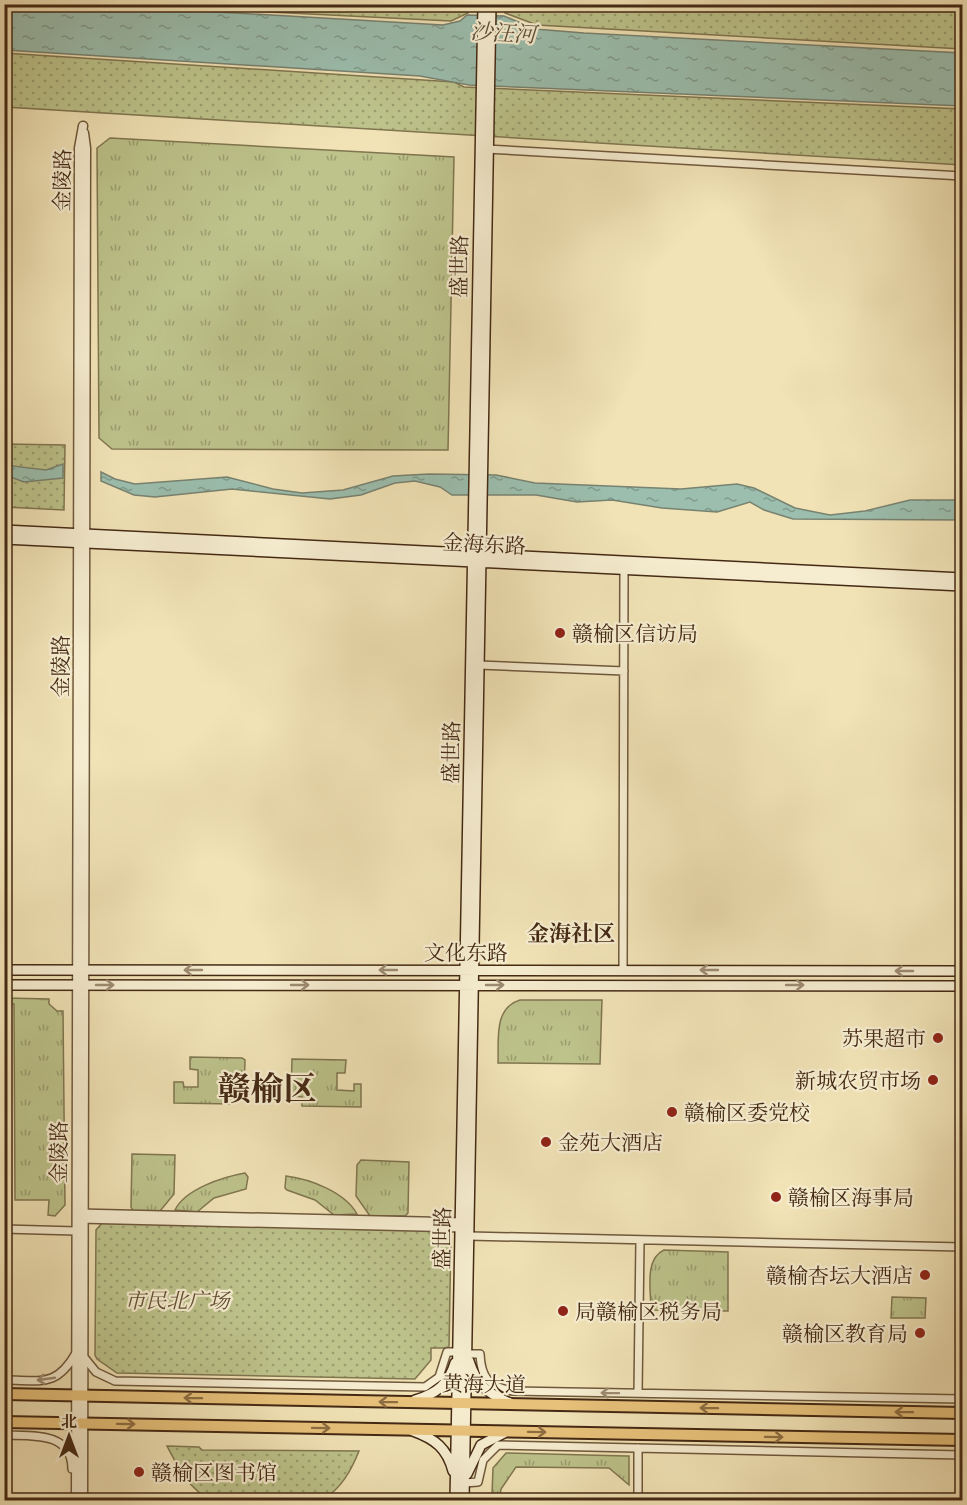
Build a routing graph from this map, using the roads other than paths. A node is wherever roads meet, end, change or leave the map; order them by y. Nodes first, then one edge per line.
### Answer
1 (483, 4) edge
2 (491, 4) edge
3 (486, 149) junction
4 (963, 176) edge
5 (4, 530) edge
6 (82, 538) junction
7 (4, 539) edge
8 (477, 558) junction
9 (624, 569) junction
10 (963, 578) edge
11 (963, 586) edge
12 (479, 665) junction
13 (624, 670) junction
14 (4, 970) edge
15 (81, 970) junction
16 (470, 970) junction
17 (623, 970) junction
18 (963, 971) edge
19 (4, 985) edge
20 (81, 985) junction
21 (469, 985) junction
22 (963, 986) edge
23 (80, 1216) junction
24 (465, 1227) junction
25 (4, 1229) edge
26 (76, 1231) junction
27 (640, 1240) junction
28 (963, 1247) edge
29 (464, 1352) junction
30 (80, 1355) junction
31 (4, 1380) edge
32 (638, 1393) junction
33 (4, 1394) edge
34 (80, 1396) junction
35 (963, 1399) edge
36 (410, 1402) junction
37 (461, 1403) junction
38 (512, 1404) junction
39 (620, 1406) junction
40 (656, 1407) junction
41 (959, 1411) edge
42 (4, 1422) edge
43 (79, 1424) junction
44 (407, 1430) junction
45 (461, 1431) junction
46 (510, 1432) junction
47 (625, 1434) junction
48 (652, 1434) junction
49 (4, 1436) edge
50 (959, 1441) edge
51 (639, 1448) junction
52 (963, 1455) edge
53 (461, 1482) junction
54 (74, 1500) edge
55 (83, 1500) edge
56 (455, 1500) edge
57 (464, 1500) edge
58 (638, 1500) edge

1 - 8 main road, 盛世路
2 - 3 main road, 盛世路
3 - 4 street
3 - 8 main road, 盛世路
5 - 6 main road, 金海东路
6 - 6 street, 金陵路
6 - 7 main road, 金海东路
6 - 8 main road, 金海东路
6 - 15 street, 金陵路
8 - 9 main road, 金海东路
8 - 10 main road, 金海东路
8 - 12 main road, 盛世路
8 - 16 main road, 盛世路
9 - 11 main road, 金海东路
9 - 13 street
12 - 13 street
12 - 16 main road, 盛世路
13 - 17 street
14 - 15 main road, 文化东路
16 -> 15 main road, 文化东路
15 - 20 street, 金陵路
16 - 17 main road, 文化东路
16 - 21 main road, 盛世路
18 -> 17 main road, 文化东路
19 - 20 main road, 文化东路
20 -> 21 main road, 文化东路
20 - 23 street, 金陵路
21 -> 22 main road, 文化东路
21 - 24 main road, 盛世路
23 - 24 street
23 - 26 street, 金陵路
23 - 30 street, 金陵路
24 - 27 street
24 - 29 main road, 盛世路
25 - 26 street
26 - 30 street, 金陵路
27 - 28 street
27 - 32 street
29 - 30 street
32 -> 29 street
29 - 36 main road
29 - 37 main road, 盛世路
29 - 38 main road
30 -> 31 street
30 - 34 street, 金陵路
32 - 35 street
32 - 39 street
32 - 40 street
33 - 34 main road, 黄海大道
36 -> 34 main road, 黄海大道
34 - 43 street, 金陵路
36 - 37 main road, 黄海大道
37 - 38 main road, 黄海大道
37 - 45 main road, 盛世路
38 - 39 main road, 黄海大道
39 - 40 main road, 黄海大道
41 -> 40 main road, 黄海大道
42 - 43 main road
43 -> 44 main road
43 - 54 street, 金陵路
43 - 55 street, 金陵路
44 - 45 main road
44 - 53 main road
45 - 46 main road
45 - 53 main road, 盛世路
46 -> 47 main road
46 - 53 main road
47 - 48 main road
47 - 51 street
48 -> 50 main road
48 - 51 street
49 - 54 street
51 - 52 street
51 - 53 street
51 - 58 street
53 - 56 main road, 盛世路
53 - 57 main road, 盛世路

